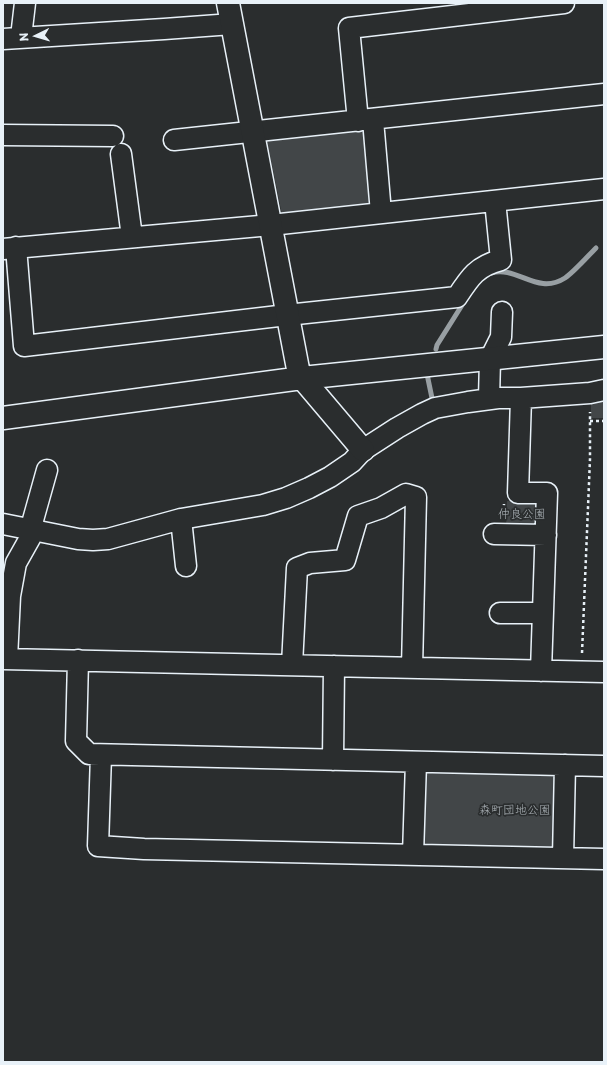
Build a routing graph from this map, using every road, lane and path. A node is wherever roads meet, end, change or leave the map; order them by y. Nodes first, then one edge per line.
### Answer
1 (25, 3) edge
2 (564, 3) edge
3 (230, 13) edge
4 (12, 38) edge
5 (604, 94) edge
6 (366, 120) junction
7 (253, 132) junction
8 (3, 134) edge
9 (112, 136) dead end
10 (174, 140) dead end
11 (121, 154) dead end
12 (604, 189) edge
13 (495, 201) junction
14 (381, 213) junction
15 (271, 225) junction
16 (132, 237) junction
17 (10, 248) edge
18 (502, 312) dead end
19 (288, 314) junction
20 (604, 347) edge
21 (490, 358) junction
22 (302, 378) junction
23 (597, 392) edge
24 (521, 398) junction
25 (489, 399) junction
26 (3, 418) edge
27 (590, 421) junction
28 (604, 421) edge
29 (362, 450) junction
30 (47, 470) dead end
31 (518, 493) junction
32 (181, 519) junction
33 (5, 523) edge
34 (34, 531) junction
35 (498, 534) joint
36 (546, 535) junction
37 (186, 566) dead end
38 (500, 613) dead end
39 (543, 613) junction
40 (5, 659) edge
41 (78, 660) junction
42 (582, 660) dead end
43 (292, 665) junction
44 (334, 666) junction
45 (412, 668) junction
46 (541, 670) junction
47 (604, 672) edge
48 (100, 755) junction
49 (332, 760) junction
50 (416, 762) junction
51 (565, 765) junction
52 (604, 766) edge
53 (413, 855) junction
54 (563, 858) junction
55 (604, 859) edge

1 - 4 street
2 - 6 street
3 - 4 street
3 - 7 street
5 - 6 street
6 - 7 street
6 - 14 street
7 - 10 street
7 - 15 street
8 - 9 street
11 - 16 street
12 - 13 street
13 - 14 street
13 - 19 street
14 - 15 street
15 - 16 street
15 - 19 street
16 - 17 street
17 - 19 street
18 - 21 street
19 - 22 street
20 - 21 street
21 - 22 street
21 - 25 street
22 - 26 street
22 - 29 street
23 - 24 street
23 - 27 path
24 - 25 street
24 - 31 street
25 - 29 street
27 - 28 path
27 - 42 path
29 - 32 street
30 - 34 street
31 - 35 path
31 - 36 street
32 - 34 street
32 - 37 street
33 - 34 street
34 - 40 street
35 - 36 street
36 - 39 street
38 - 39 street
39 - 46 street
40 - 41 street
41 - 43 street
41 - 48 street
43 - 44 street
43 - 45 street
44 - 45 street
44 - 49 street
45 - 46 street
46 - 47 street
48 - 49 street
48 - 53 street
49 - 50 street
50 - 51 street
50 - 53 street
51 - 52 street
51 - 54 street
53 - 54 street
54 - 55 street

